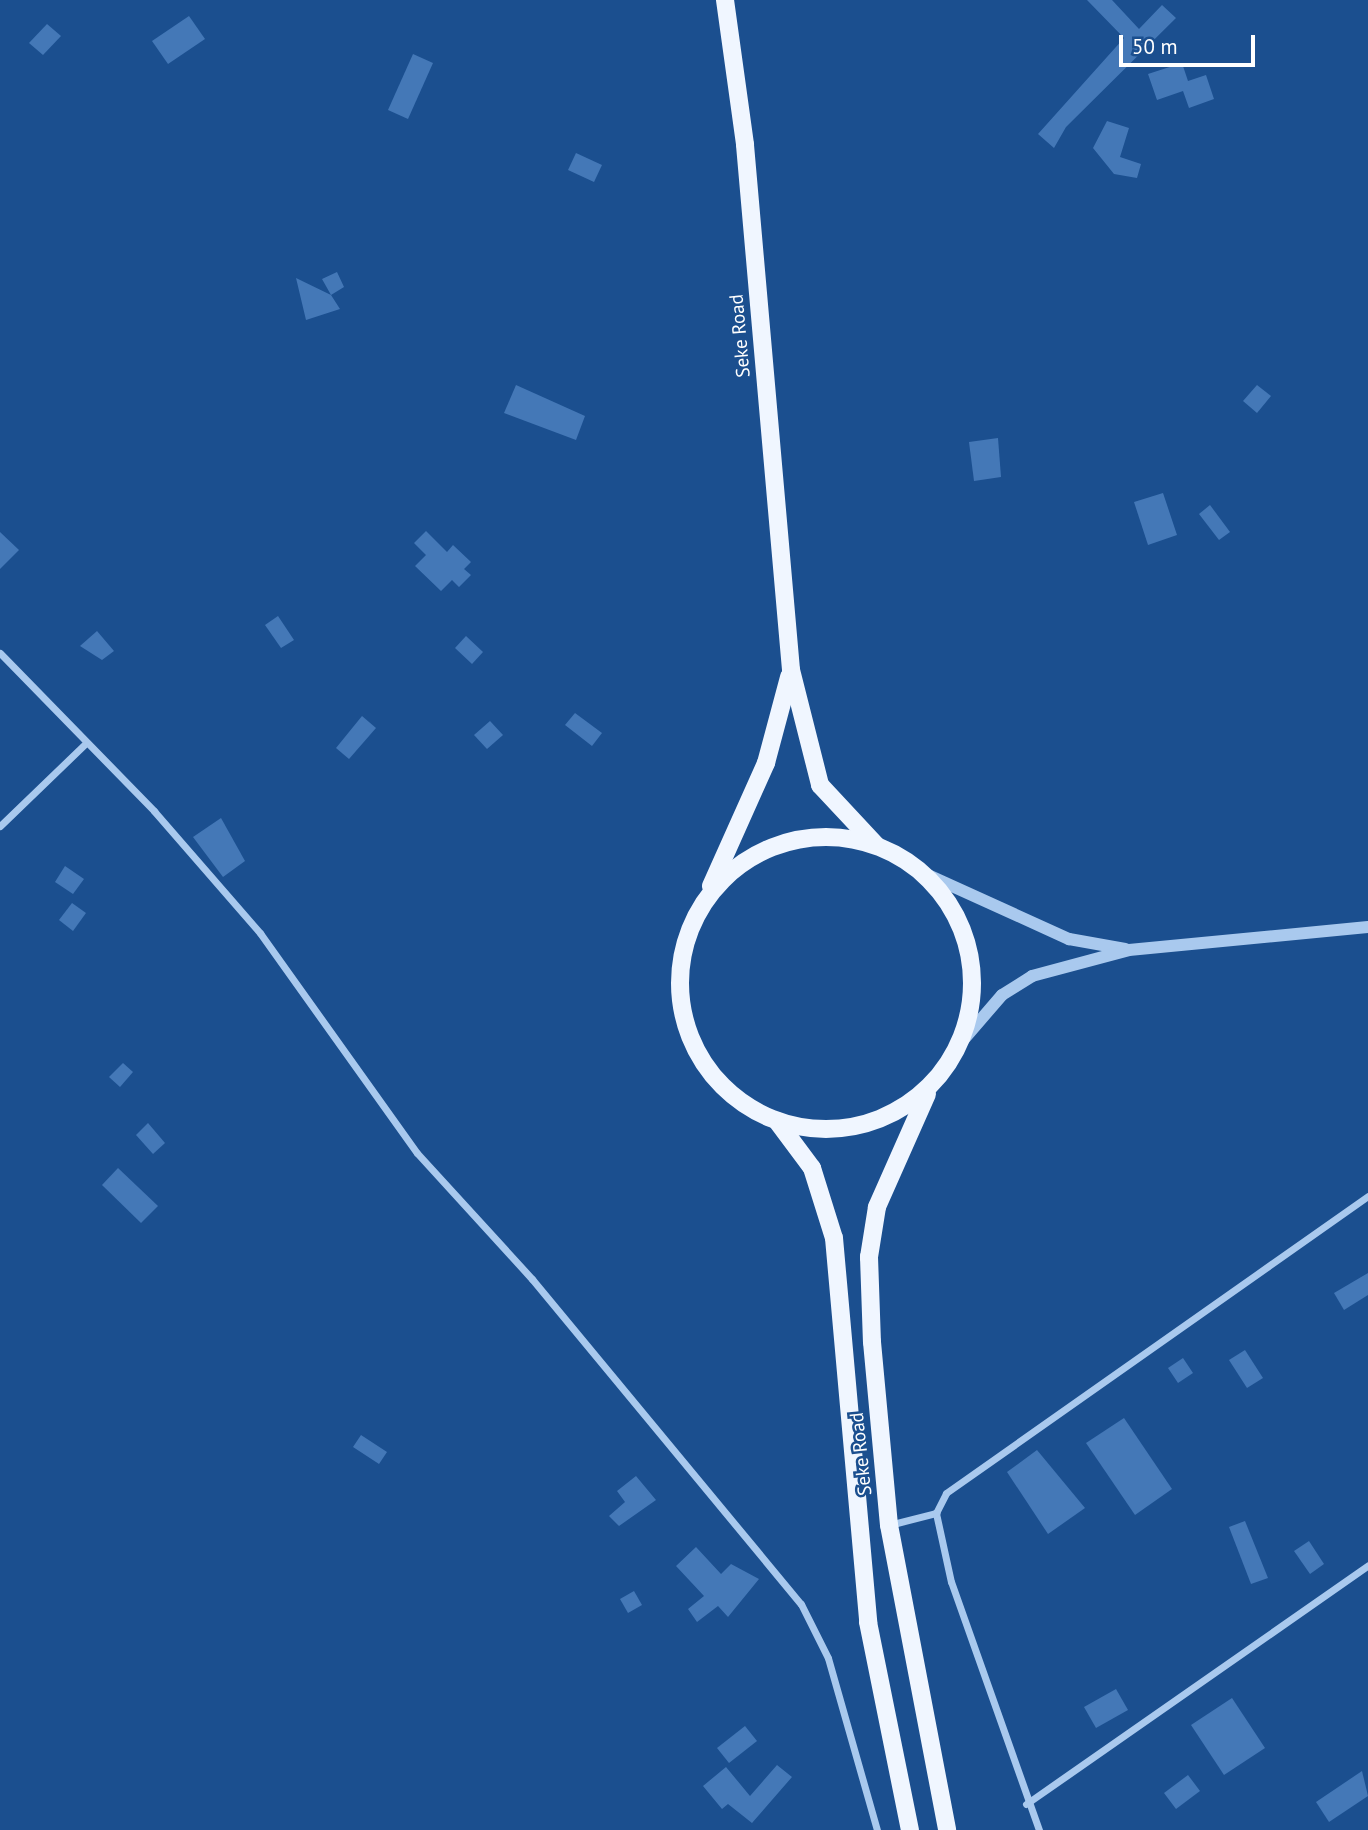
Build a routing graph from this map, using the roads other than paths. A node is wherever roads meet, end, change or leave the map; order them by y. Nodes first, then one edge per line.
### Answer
1 (725, 0) edge
2 (0, 653) edge
3 (791, 670) junction
4 (85, 745) junction
5 (0, 826) edge
6 (879, 848) junction
7 (919, 871) junction
8 (704, 902) junction
9 (1368, 927) edge
10 (1129, 950) junction
11 (958, 1046) junction
12 (934, 1082) junction
13 (777, 1121) junction
14 (1368, 1196) edge
15 (936, 1513) junction
16 (890, 1525) junction
17 (1368, 1565) edge
18 (1026, 1804) junction
19 (877, 1830) edge
20 (910, 1830) edge
21 (947, 1830) edge
22 (1039, 1830) edge

1 - 3 main road, Seke Road
2 - 4 street
3 - 6 main road
3 - 8 main road
4 - 5 street
4 - 19 street
6 - 7 main road, Seke Road
6 - 8 main road, Seke Road
7 - 10 street
7 - 11 main road, Seke Road
8 - 13 main road, Seke Road
9 - 10 street
10 - 11 street
11 - 12 main road, Seke Road
12 - 13 main road, Seke Road
12 - 16 main road, Seke Road
13 - 20 main road, Seke Road
14 - 15 street
15 - 16 street
15 - 18 street
16 - 21 main road, Seke Road
17 - 18 street
18 - 22 street

